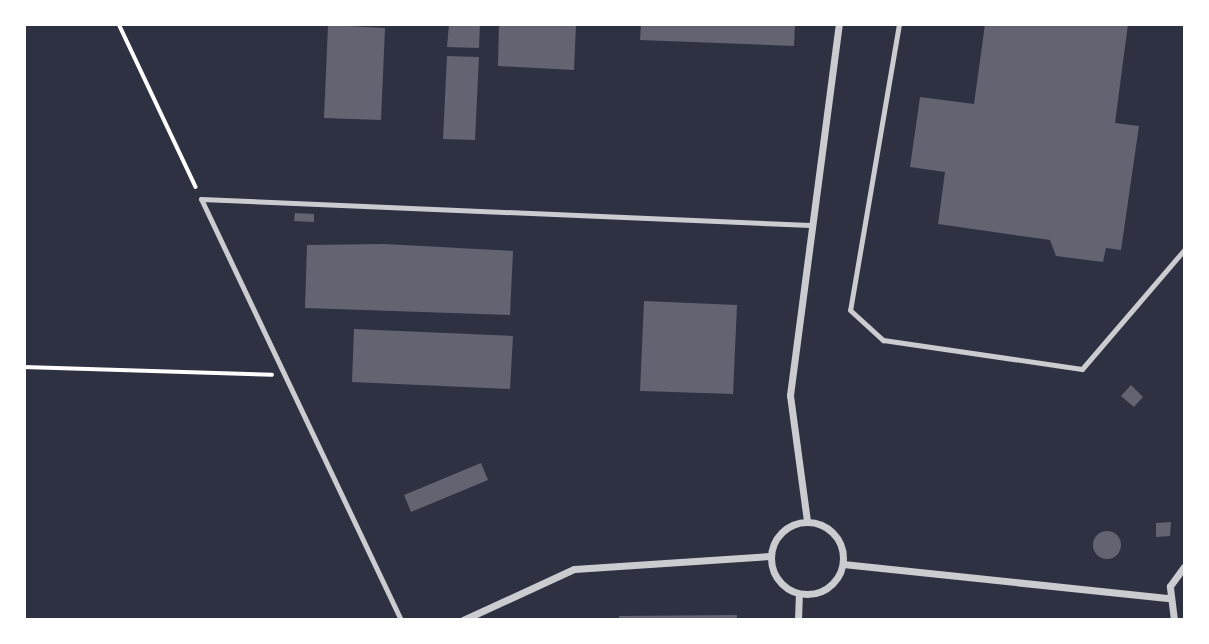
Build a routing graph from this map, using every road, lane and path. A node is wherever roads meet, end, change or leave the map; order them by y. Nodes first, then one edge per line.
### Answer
1 (119, 24) edge
2 (839, 24) edge
3 (899, 24) edge
4 (201, 199) junction
5 (810, 225) junction
6 (1185, 250) edge
7 (24, 366) edge
8 (284, 375) junction
9 (807, 521) junction
10 (771, 556) junction
11 (843, 564) junction
12 (1185, 567) edge
13 (799, 595) junction
14 (1167, 598) junction
15 (401, 620) edge
16 (463, 620) edge
17 (798, 620) edge
18 (1174, 620) edge

1 - 4 path
2 - 5 street
3 - 6 lane
4 - 5 lane
4 - 8 lane
5 - 9 street
7 - 8 path
8 - 15 lane
9 - 10 street
9 - 11 street
10 - 13 street
10 - 16 street
11 - 13 street
11 - 14 street
12 - 14 street
13 - 17 street
14 - 18 street

